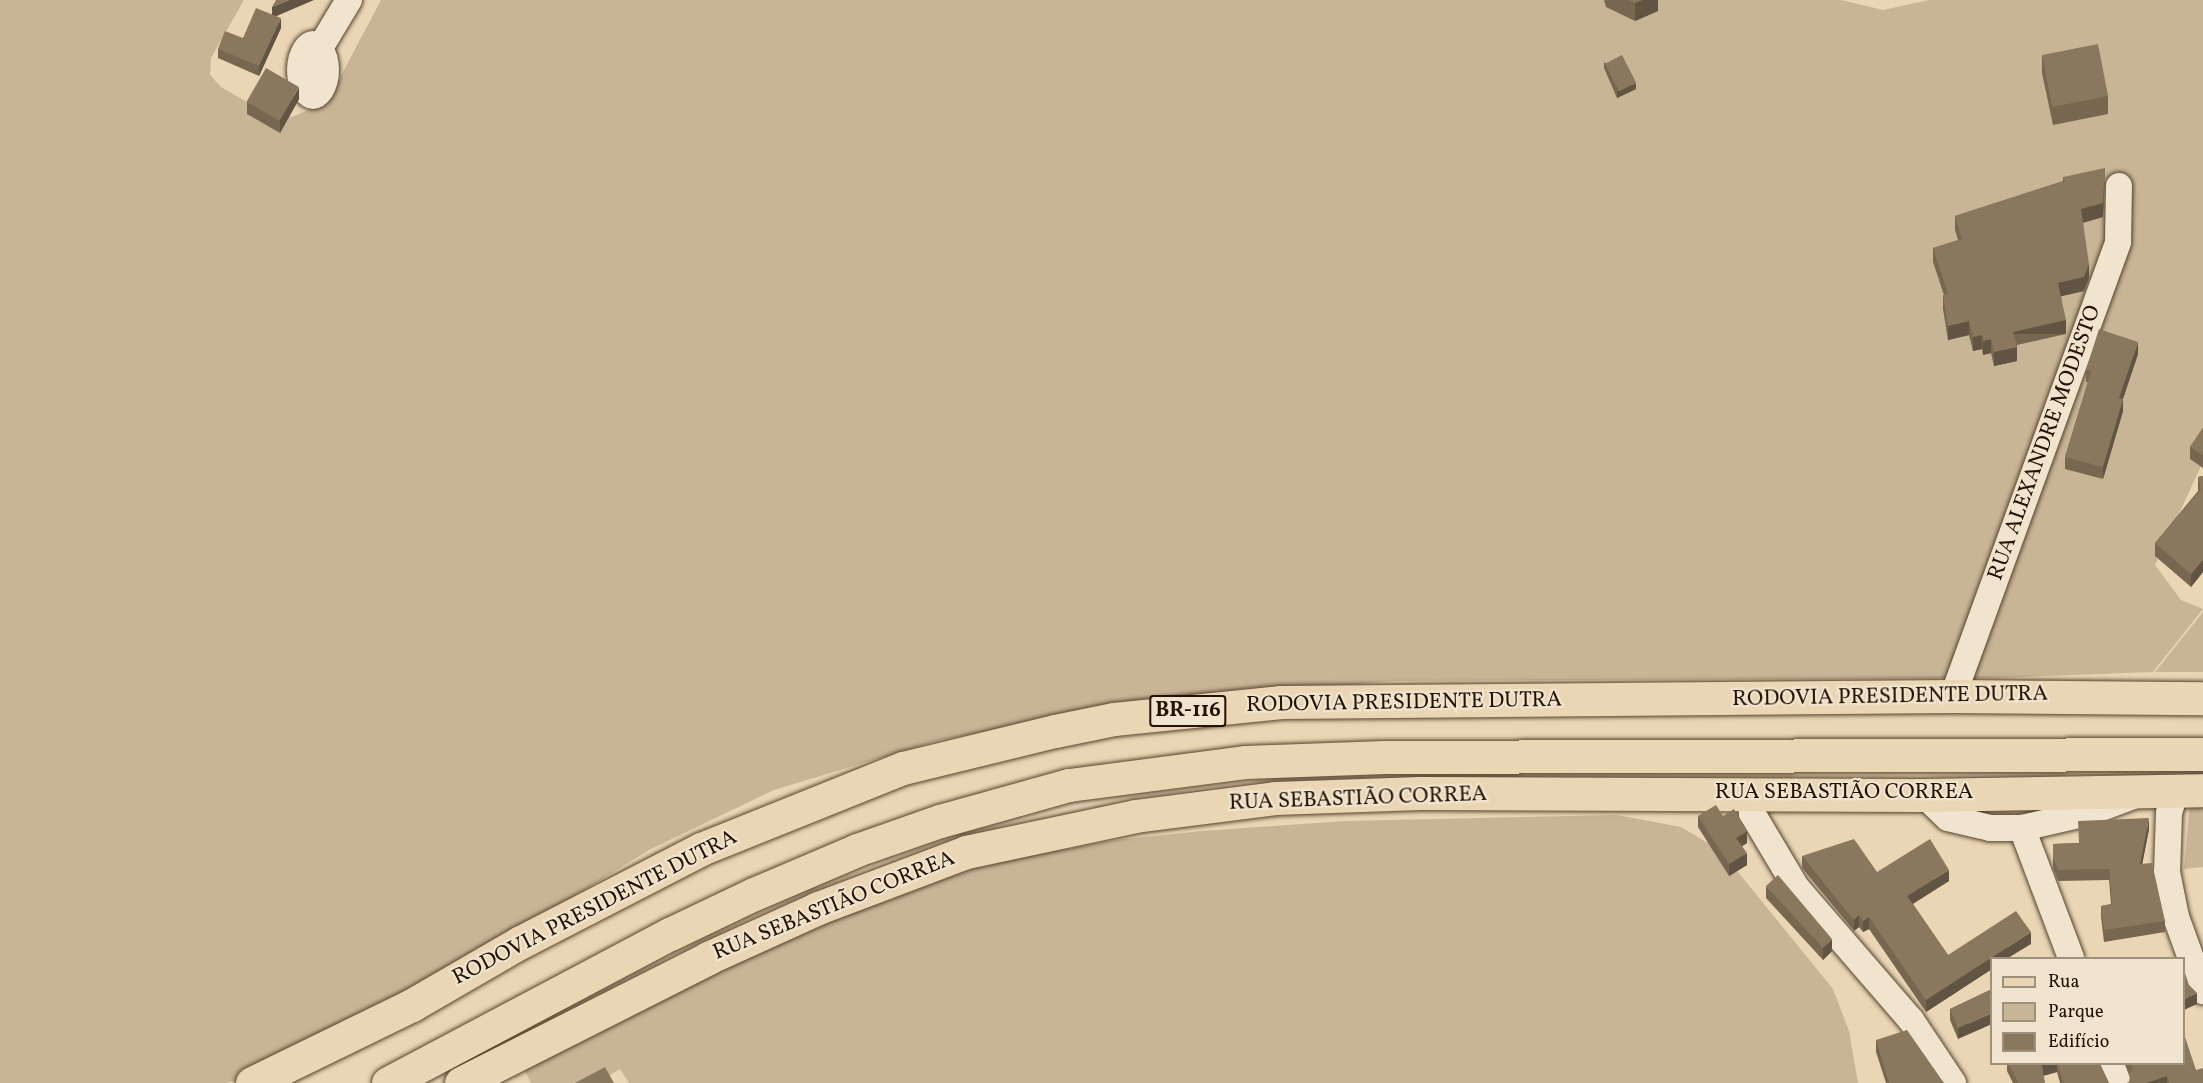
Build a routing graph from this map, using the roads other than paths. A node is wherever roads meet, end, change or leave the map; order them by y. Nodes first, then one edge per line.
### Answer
1 (349, 0) edge
2 (320, 48) dead end
3 (2119, 186) dead end
4 (1953, 696) junction
5 (2203, 698) edge
6 (2203, 754) edge
7 (2176, 790) edge
8 (1750, 792) junction
9 (1924, 795) junction
10 (2022, 828) junction
11 (2072, 957) edge
12 (2203, 991) edge
13 (2111, 1065) edge
14 (499, 1076) edge
15 (252, 1083) edge
16 (388, 1083) edge
17 (461, 1083) edge
18 (1953, 1083) edge
19 (2118, 1083) edge

1 - 2 street
3 - 4 street, RUA ALEXANDRE MODESTO
4 - 5 main road, RODOVIA PRESIDENTE DUTRA / BR-116
4 - 15 main road, RODOVIA PRESIDENTE DUTRA / BR-116
6 - 16 main road
7 - 9 main road, RUA SEBASTIÃO CORREA
7 - 10 street
7 - 12 street
8 - 9 main road, RUA SEBASTIÃO CORREA
8 - 14 main road, RUA SEBASTIÃO CORREA
8 - 18 street
9 - 10 street
10 - 11 street
13 - 19 street
14 - 17 main road, RUA SEBASTIÃO CORREA

